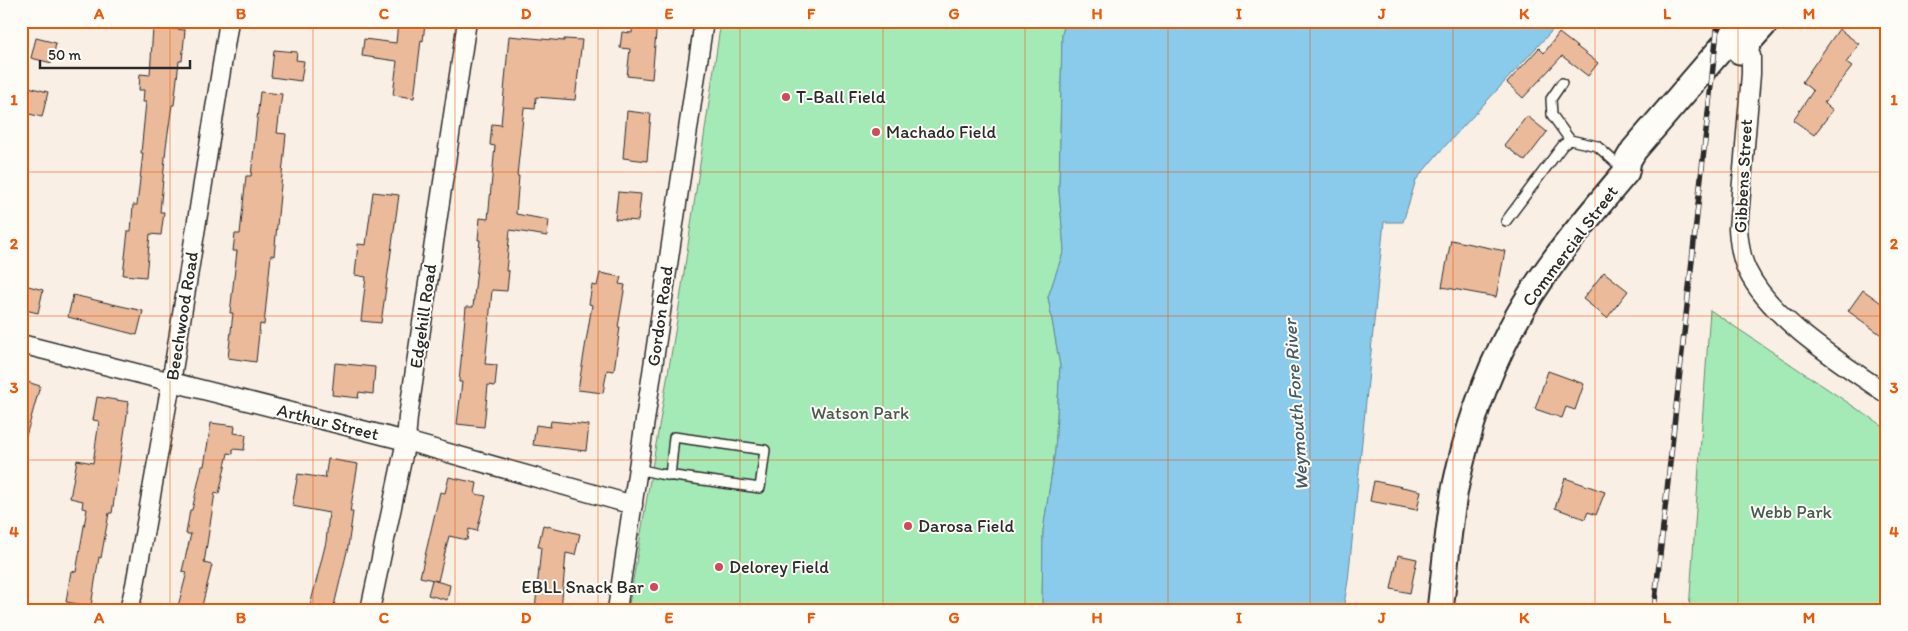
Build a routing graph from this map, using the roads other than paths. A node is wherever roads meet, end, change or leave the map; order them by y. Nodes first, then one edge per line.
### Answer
1 (229, 21) edge
2 (467, 21) edge
3 (704, 21) edge
4 (1767, 21) edge
5 (1746, 32) edge
6 (1562, 83) dead end
7 (1570, 140) junction
8 (1626, 172) junction
9 (1506, 222) dead end
10 (21, 344) edge
11 (171, 383) junction
12 (1887, 394) edge
13 (406, 441) junction
14 (638, 469) junction
15 (670, 476) junction
16 (633, 505) junction
17 (129, 610) edge
18 (370, 610) edge
19 (617, 610) edge
20 (1440, 610) edge

1 - 11 street, Beechwood Road
2 - 13 street, Edgehill Road
3 - 14 street, Gordon Road
4 - 5 main road, Commercial Street
5 - 8 main road, Commercial Street
5 - 12 street, Gibbens Street
6 - 7 lane
7 - 8 lane
7 - 9 lane
8 - 20 main road, Commercial Street
10 - 11 street, Arthur Street
11 - 13 street, Arthur Street
11 - 17 street, Beechwood Road
13 - 16 street, Arthur Street
13 - 18 street, Edgehill Road
14 - 15 lane
14 - 16 street, Gordon Road
15 - 15 lane
16 - 19 street, Gordon Road

